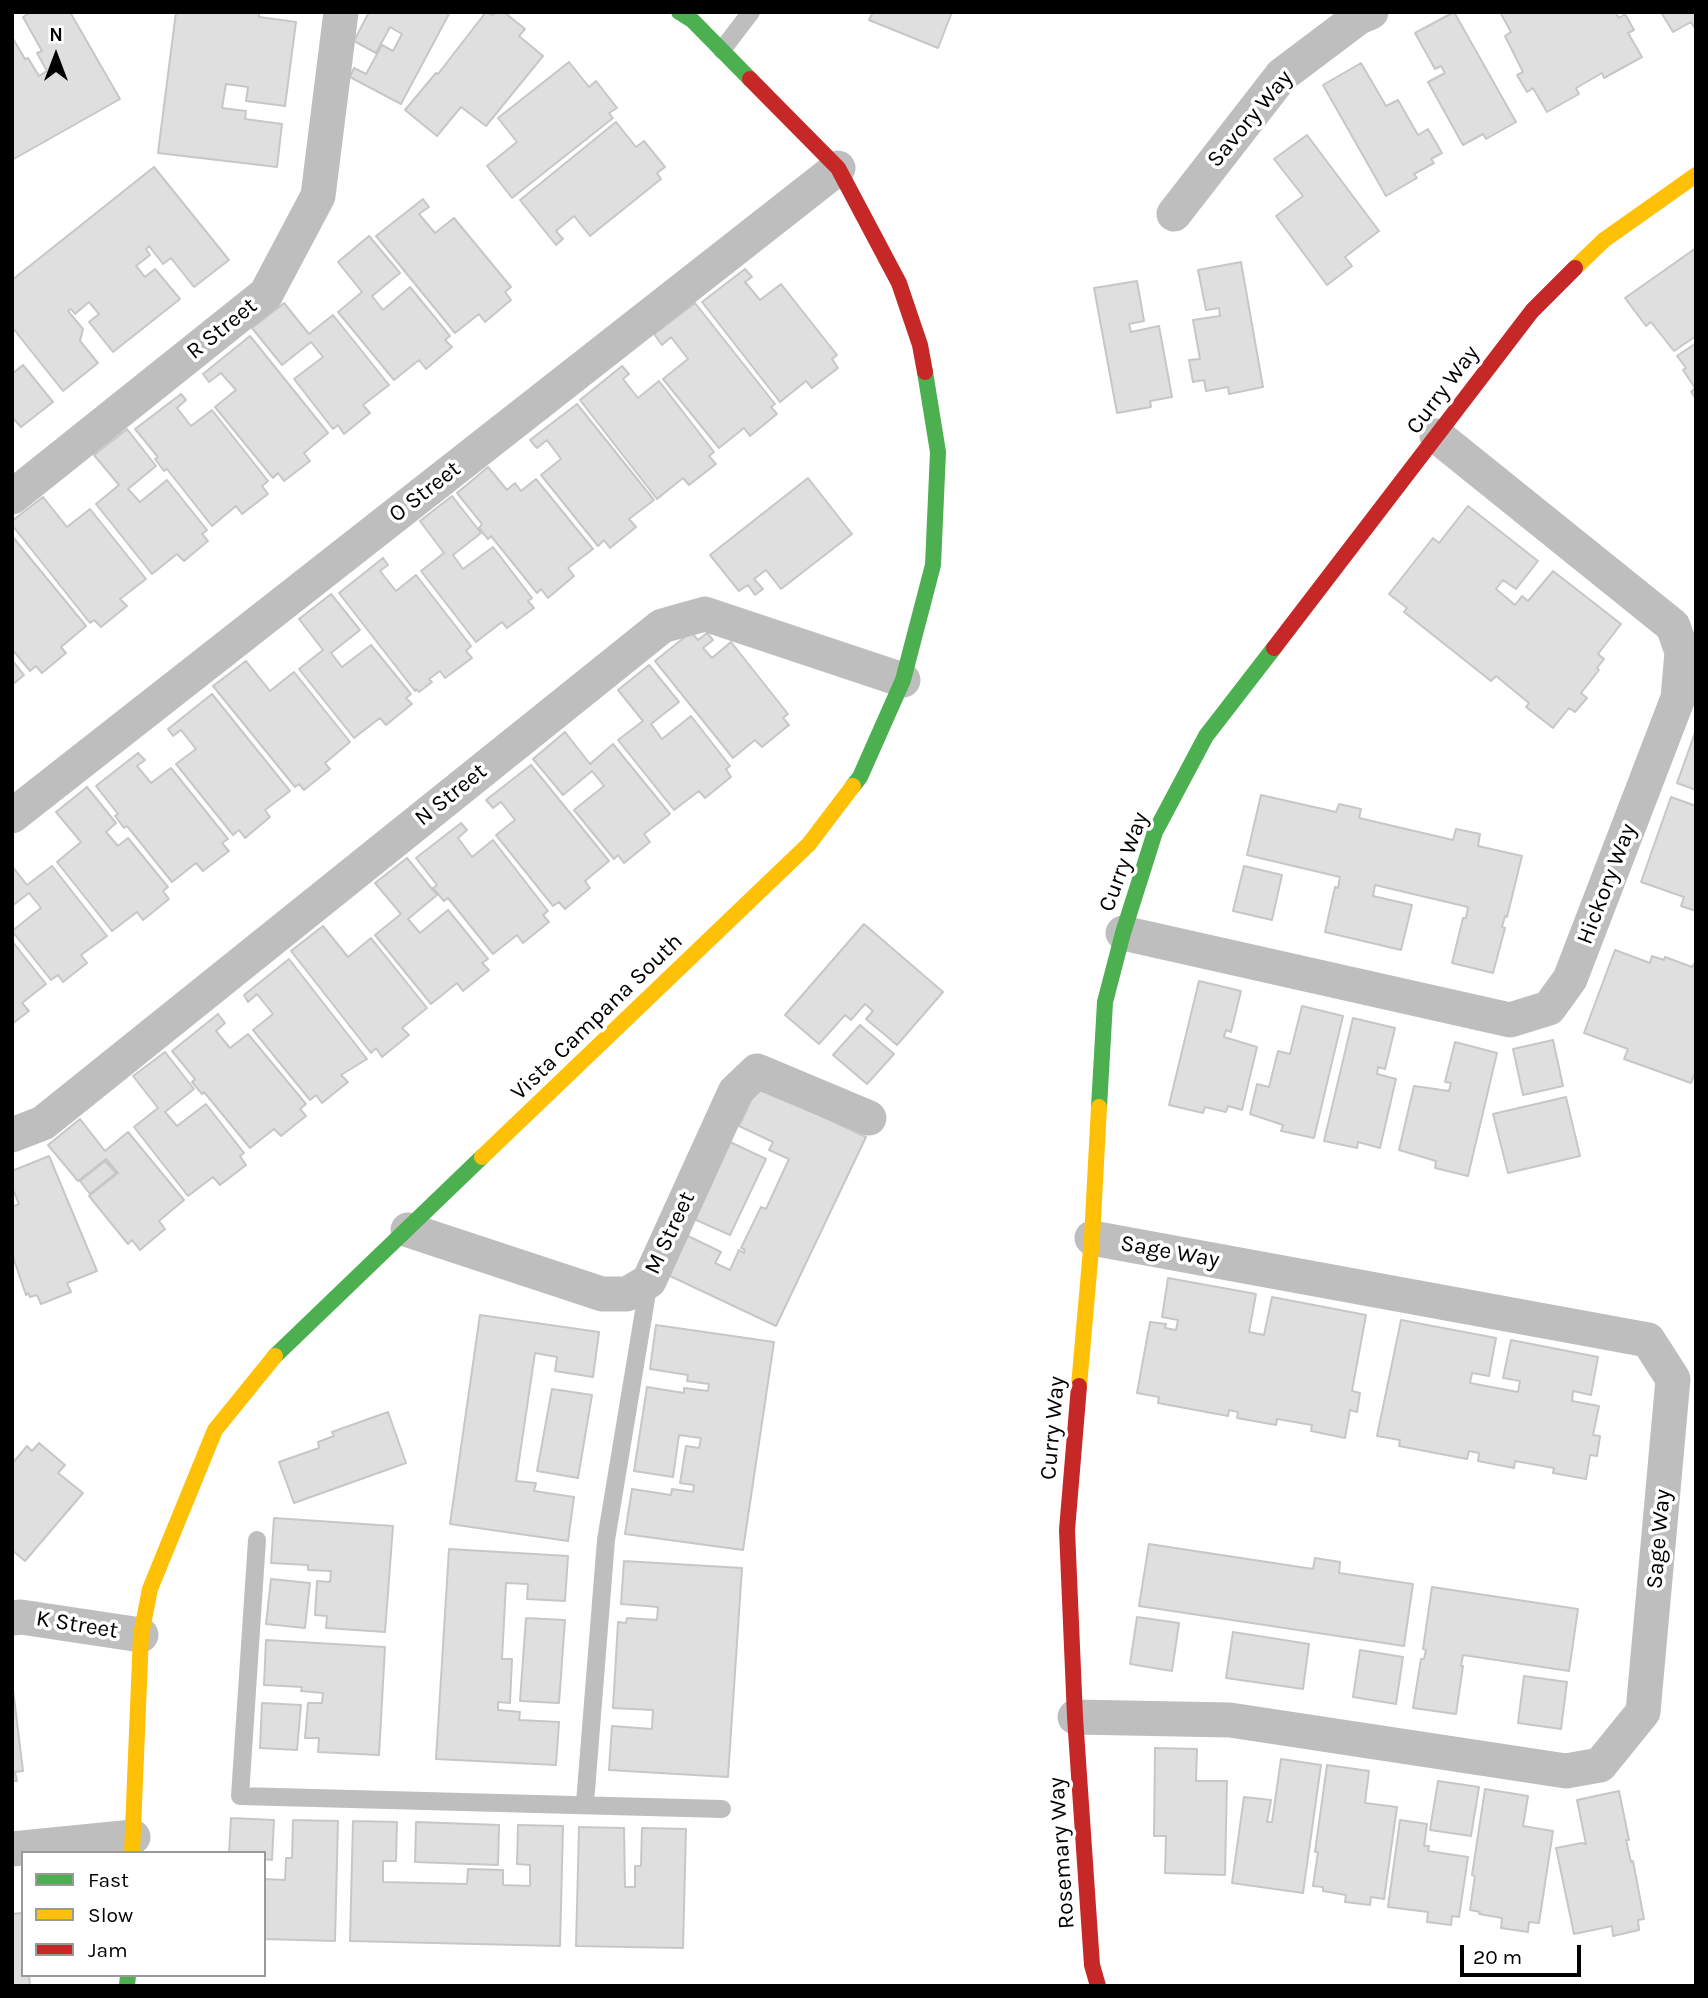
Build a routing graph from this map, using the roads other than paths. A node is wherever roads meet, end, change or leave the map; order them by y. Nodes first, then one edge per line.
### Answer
1 (341, 12) edge
2 (679, 12) edge
3 (751, 12) edge
4 (1371, 12) edge
5 (722, 50) junction
6 (838, 168) junction
7 (1696, 176) edge
8 (1174, 214) dead end
9 (1437, 436) junction
10 (12, 497) edge
11 (903, 680) junction
12 (12, 816) edge
13 (1123, 933) junction
14 (869, 1118) dead end
15 (27, 1129) edge
16 (408, 1230) junction
17 (1092, 1238) junction
18 (649, 1281) junction
19 (257, 1540) dead end
20 (12, 1618) edge
21 (141, 1635) junction
22 (1075, 1717) junction
23 (584, 1804) junction
24 (722, 1809) dead end
25 (132, 1845) edge
26 (12, 1849) edge
27 (1098, 1986) edge

1 - 10 street, R Street
2 - 5 street, Vista Campana South
3 - 5 lane
4 - 8 street, Savory Way
5 - 6 street, Vista Campana South
6 - 11 street, Vista Campana South
6 - 12 street, O Street
7 - 9 street, Curry Way
9 - 13 street, Curry Way
9 - 13 street, Hickory Way
11 - 15 street, N Street
11 - 16 street, Vista Campana South
13 - 17 street, Curry Way
14 - 18 street, M Street
16 - 18 street, M Street
16 - 21 street, Vista Campana South
17 - 22 street, Curry Way
17 - 22 street, Sage Way
18 - 23 lane
19 - 23 lane
20 - 21 street, K Street
21 - 25 street, Vista Campana South
22 - 27 street, Rosemary Way
23 - 24 lane
25 - 26 street

